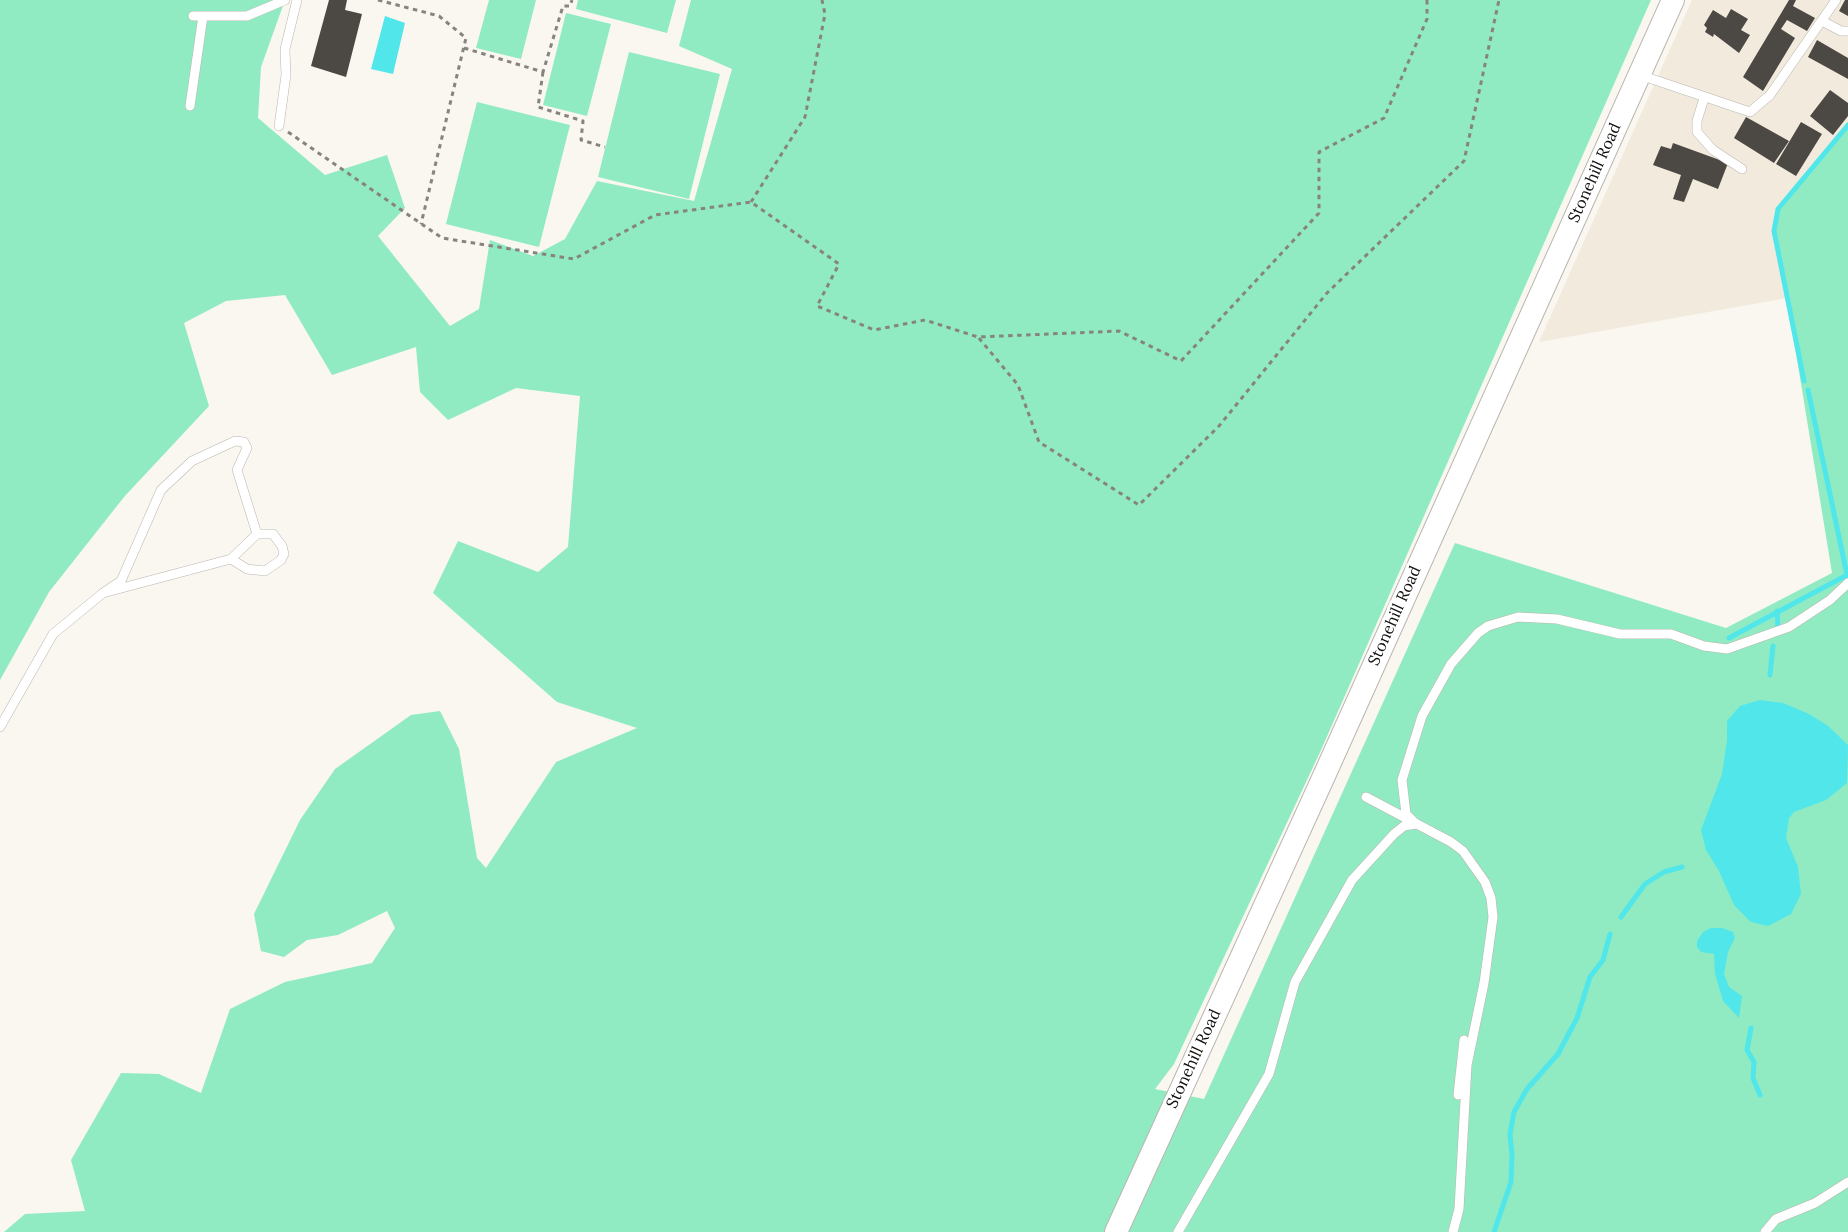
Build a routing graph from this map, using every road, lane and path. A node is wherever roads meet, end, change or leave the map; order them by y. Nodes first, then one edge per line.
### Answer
1 (285, 0) edge
2 (297, 0) edge
3 (378, 0) edge
4 (572, 0) edge
5 (822, 0) edge
6 (1427, 0) edge
7 (1499, 0) edge
8 (1673, 0) edge
9 (1836, 0) edge
10 (1822, 21) junction
11 (1848, 31) edge
12 (464, 48) junction
13 (543, 72) junction
14 (1640, 75) junction
15 (1704, 98) junction
16 (190, 106) dead end
17 (279, 126) joint
18 (605, 147) dead end
19 (1742, 168) dead end
20 (751, 202) junction
21 (421, 224) junction
22 (978, 337) junction
23 (257, 534) junction
24 (231, 559) junction
25 (1848, 583) edge
26 (103, 593) junction
27 (0, 727) edge
28 (1366, 797) dead end
29 (1416, 824) junction
30 (1464, 1040) dead end
31 (1458, 1095) dead end
32 (1848, 1182) edge
33 (1116, 1232) edge
34 (1178, 1232) edge
35 (1453, 1232) edge
36 (1765, 1232) edge

1 - 16 lane
2 - 17 lane
3 - 12 path
4 - 13 path
5 - 20 path
6 - 22 path
7 - 22 path
8 - 14 street, Stonehill Road
9 - 10 lane
10 - 11 lane
10 - 15 lane
12 - 13 path
12 - 21 path
13 - 18 path
14 - 15 lane
14 - 33 street, Stonehill Road
15 - 19 lane
17 - 21 path
20 - 21 path
20 - 22 path
23 - 24 lane
23 - 24 lane
23 - 26 lane
24 - 26 lane
25 - 29 lane
26 - 27 lane
28 - 29 lane
29 - 34 lane
29 - 35 lane
30 - 31 lane
32 - 36 lane

